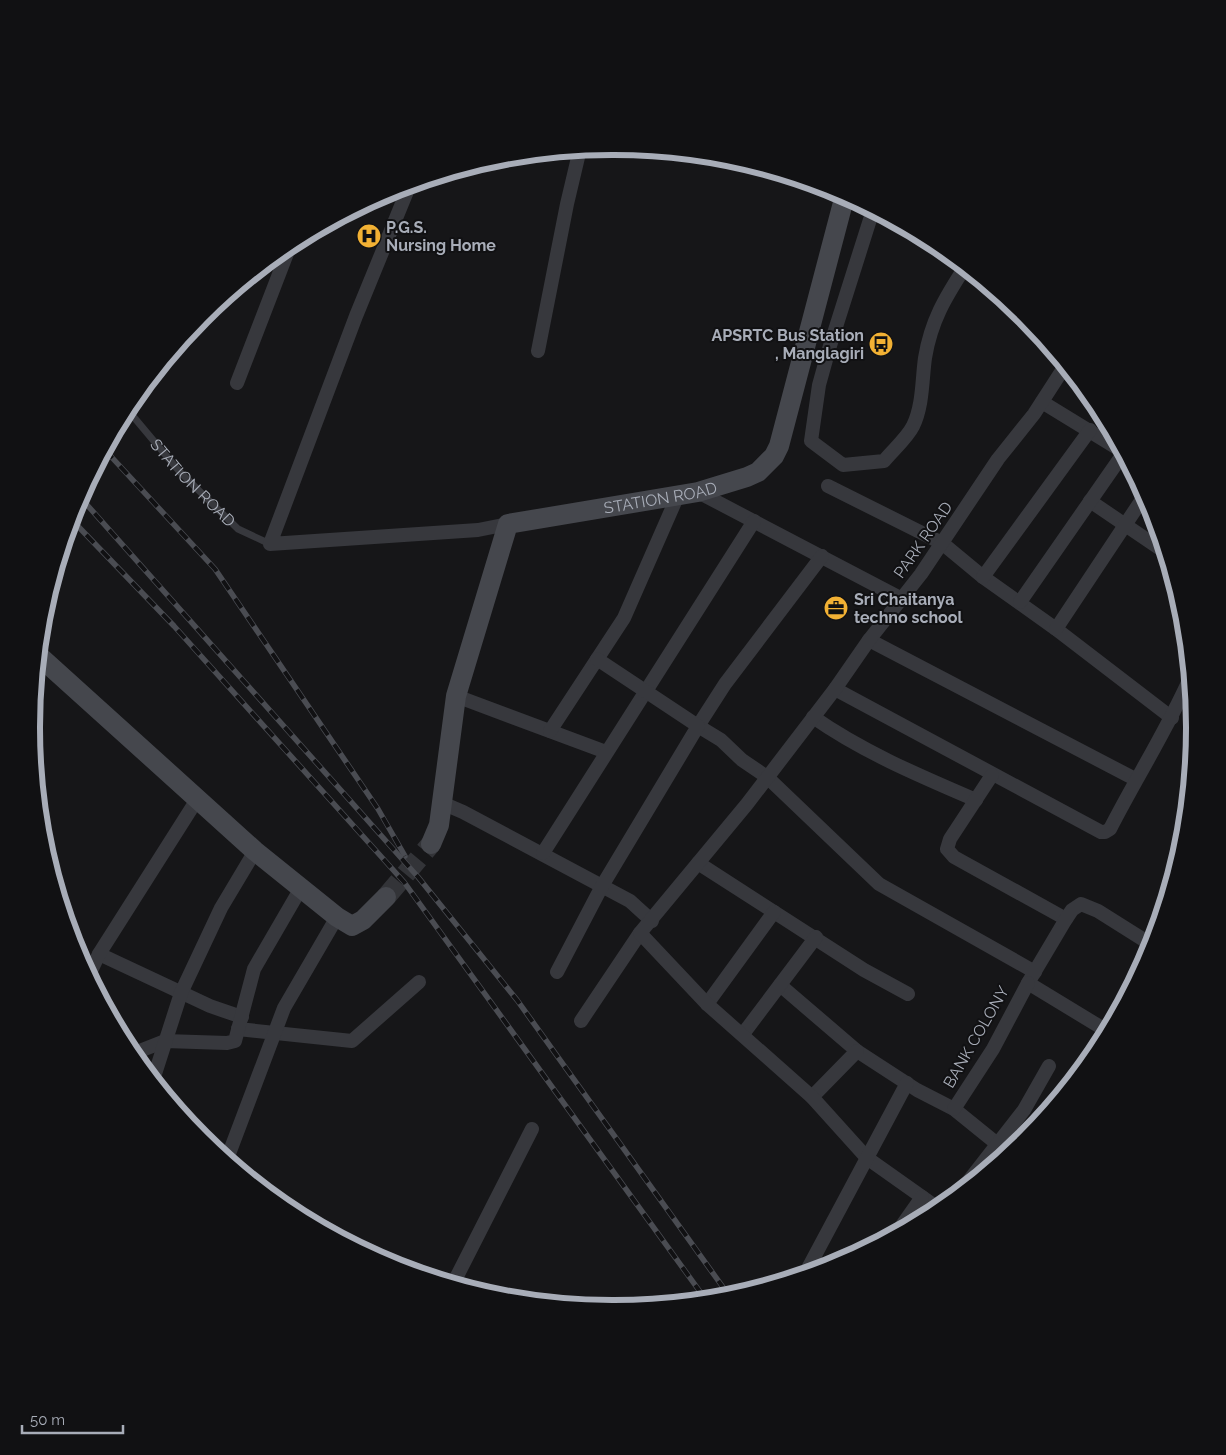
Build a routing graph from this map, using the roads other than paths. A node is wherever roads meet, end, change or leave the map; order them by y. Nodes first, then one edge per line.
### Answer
1 (578, 156) edge
2 (406, 194) edge
3 (843, 203) edge
4 (871, 216) edge
5 (285, 258) edge
6 (961, 273) edge
7 (538, 351) dead end
8 (1062, 371) edge
9 (237, 384) dead end
10 (1042, 402) junction
11 (133, 415) edge
12 (1090, 430) junction
13 (1111, 444) edge
14 (1118, 458) edge
15 (828, 486) dead end
16 (698, 492) junction
17 (678, 496) junction
18 (1090, 501) junction
19 (1140, 503) edge
20 (754, 521) junction
21 (508, 524) junction
22 (1125, 525) junction
23 (942, 543) junction
24 (270, 544) junction
25 (1157, 547) edge
26 (822, 556) junction
27 (983, 577) junction
28 (902, 599) junction
29 (1020, 602) junction
30 (1056, 629) junction
31 (869, 640) junction
32 (597, 659) junction
33 (44, 661) edge
34 (835, 689) junction
35 (1185, 689) edge
36 (644, 691) junction
37 (456, 696) junction
38 (813, 717) junction
39 (1172, 718) junction
40 (698, 726) junction
41 (550, 731) junction
42 (606, 752) junction
43 (992, 775) junction
44 (767, 777) junction
45 (1135, 779) junction
46 (198, 798) junction
47 (976, 800) junction
48 (442, 803) junction
49 (431, 844) tunnel mouth
50 (256, 851) junction
51 (543, 853) junction
52 (698, 862) junction
53 (602, 886) junction
54 (301, 888) junction
55 (386, 897) tunnel mouth
56 (774, 912) junction
57 (337, 917) junction
58 (1066, 919) junction
59 (652, 921) junction
60 (640, 933) junction
61 (816, 937) junction
62 (1145, 940) edge
63 (99, 954) junction
64 (93, 967) edge
65 (557, 972) dead end
66 (1031, 977) junction
67 (419, 982) dead end
68 (780, 985) junction
69 (181, 993) junction
70 (908, 994) dead end
71 (707, 1004) junction
72 (581, 1021) dead end
73 (240, 1023) junction
74 (1102, 1026) edge
75 (274, 1032) junction
76 (742, 1034) junction
77 (165, 1040) junction
78 (140, 1051) edge
79 (857, 1051) junction
80 (1049, 1066) dead end
81 (155, 1072) edge
82 (907, 1083) junction
83 (812, 1097) junction
84 (954, 1109) junction
85 (532, 1129) dead end
86 (996, 1143) junction
87 (230, 1153) edge
88 (866, 1158) junction
89 (976, 1171) edge
90 (922, 1196) junction
91 (932, 1203) edge
92 (906, 1220) edge
93 (808, 1266) edge
94 (456, 1278) edge

1 - 7 street
2 - 24 street
3 - 16 street, STATION ROAD
4 - 6 street
5 - 9 street
8 - 10 street, PARK ROAD
10 - 12 street
10 - 23 street, PARK ROAD
11 - 24 lane, STATION ROAD
12 - 13 street
12 - 27 street
14 - 18 street
15 - 23 street
16 - 17 street, STATION ROAD
16 - 20 street
17 - 21 street, STATION ROAD
17 - 32 street
18 - 22 street
18 - 29 street
19 - 22 street
20 - 26 street
20 - 36 street
21 - 24 street, STATION ROAD
21 - 37 street
22 - 25 street
22 - 30 street
23 - 27 street
23 - 28 street, PARK ROAD
26 - 28 street
26 - 40 street
27 - 29 street
28 - 31 street, PARK ROAD
29 - 30 street
30 - 39 street
31 - 34 street, PARK ROAD
31 - 45 street
32 - 36 street
32 - 41 street
33 - 46 street
34 - 38 street, PARK ROAD
34 - 43 street
35 - 39 street
36 - 40 street
36 - 42 street
37 - 41 street
37 - 48 street
38 - 44 street, PARK ROAD
38 - 47 street
39 - 45 street
40 - 44 street
40 - 53 street
41 - 42 street
42 - 51 street
43 - 45 street
43 - 47 street
44 - 52 street, PARK ROAD
44 - 66 street
46 - 50 street
46 - 63 street
47 - 58 street
48 - 49 street
48 - 51 street
50 - 54 street
50 - 69 street
51 - 53 street
52 - 56 street
52 - 59 street, PARK ROAD
53 - 59 street
53 - 65 street
54 - 57 street
54 - 73 street
55 - 57 street
56 - 61 street
56 - 71 street
57 - 75 street
58 - 62 street
58 - 66 street, BANK COLONY
59 - 60 street, PARK ROAD
60 - 71 street
60 - 72 street, PARK ROAD
61 - 68 street
61 - 70 street
63 - 64 street
63 - 69 street
66 - 74 street
66 - 84 street, BANK COLONY
67 - 75 street
68 - 76 street
68 - 79 street
69 - 73 street
69 - 77 street
71 - 76 street
73 - 75 street
73 - 77 street
75 - 87 street
76 - 83 street
77 - 78 street
77 - 81 street
79 - 82 street
79 - 83 street
80 - 86 street
82 - 84 street
82 - 88 street
83 - 88 street
84 - 86 street
85 - 94 street
86 - 89 street
88 - 90 street
88 - 93 street
90 - 91 street
90 - 92 street

